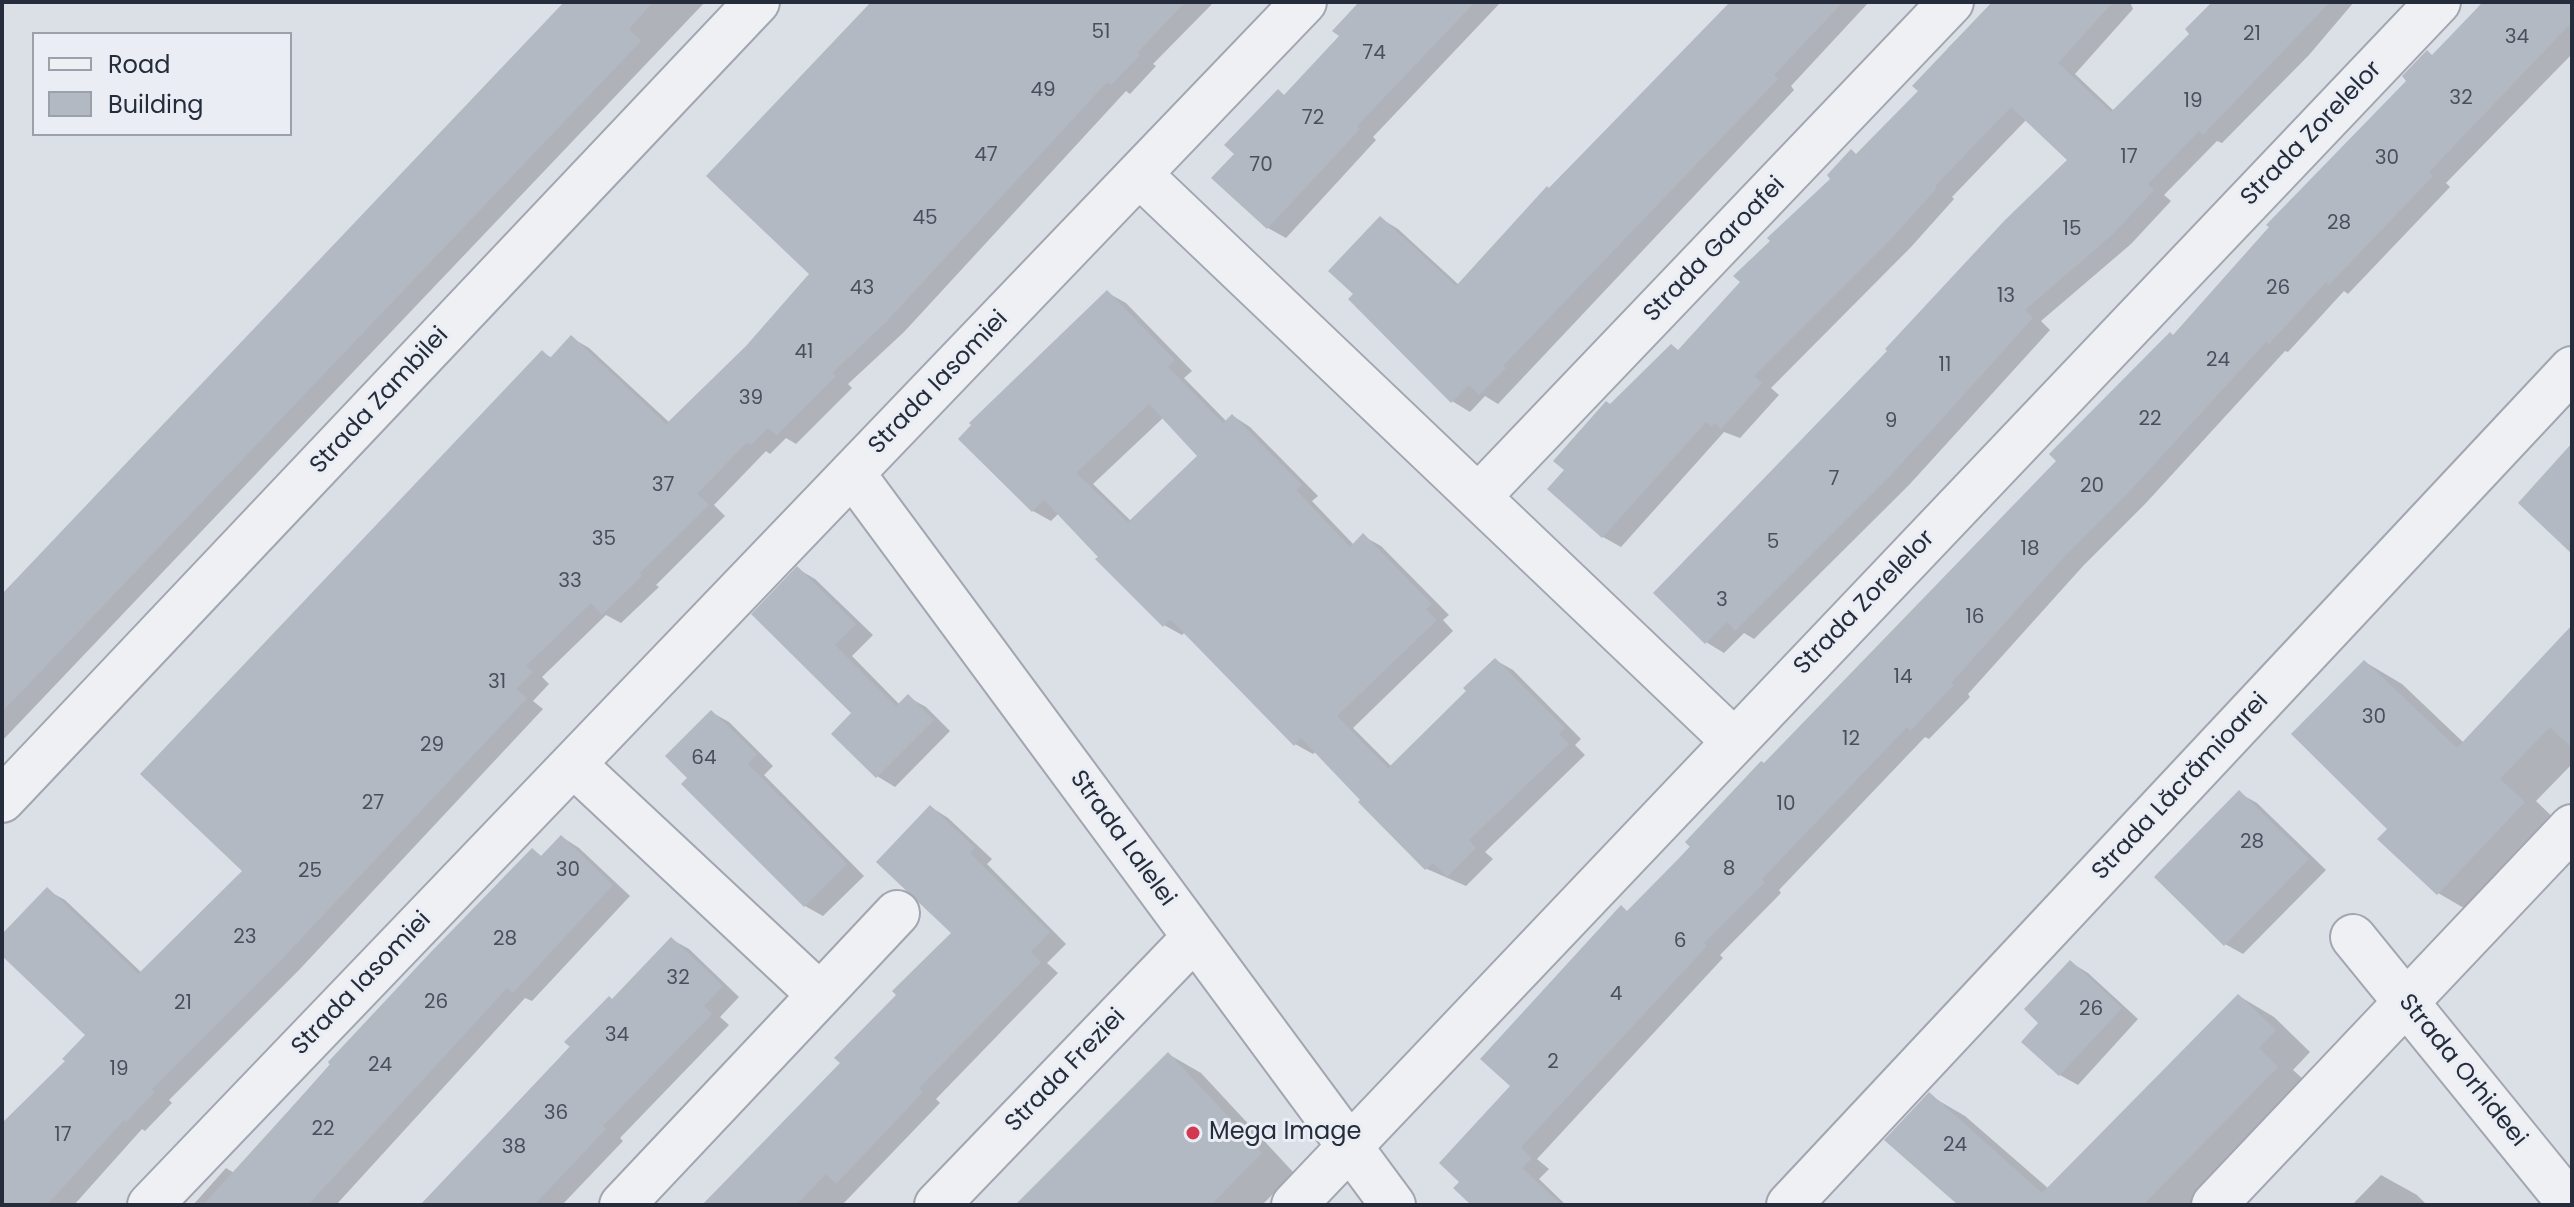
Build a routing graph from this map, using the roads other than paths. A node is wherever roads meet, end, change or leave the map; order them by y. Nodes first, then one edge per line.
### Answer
1 (757, 2) edge
2 (1304, 2) edge
3 (1951, 2) edge
4 (2438, 2) edge
5 (1139, 174) junction
6 (2572, 369) edge
7 (852, 473) junction
8 (1478, 497) junction
9 (1734, 741) junction
10 (573, 764) junction
11 (2, 800) edge
12 (2572, 827) edge
13 (897, 913) dead end
14 (1195, 937) junction
15 (2353, 937) dead end
16 (820, 995) junction
17 (2406, 1002) junction
18 (1349, 1146) junction
19 (150, 1205) edge
20 (622, 1205) edge
21 (937, 1205) edge
22 (1294, 1205) edge
23 (1393, 1205) edge
24 (1789, 1205) edge
25 (2214, 1205) edge
26 (2571, 1205) edge

1 - 11 street, Strada Zambilei
2 - 5 street, Strada Iasomiei
3 - 8 street, Strada Garoafei
4 - 9 street, Strada Zorelelor
5 - 7 street, Strada Iasomiei
5 - 8 street
6 - 24 street, Strada Lăcrămioarei
7 - 10 street, Strada Iasomiei
7 - 14 street, Strada Lalelei
8 - 9 street
9 - 18 street, Strada Zorelelor
10 - 16 street
10 - 19 street, Strada Iasomiei
12 - 17 street
13 - 16 street
14 - 18 street, Strada Lalelei
14 - 21 street, Strada Freziei
15 - 17 street, Strada Orhideei
16 - 20 street
17 - 25 street
17 - 26 street, Strada Orhideei
18 - 22 street, Strada Zorelelor
18 - 23 street, Strada Lalelei

